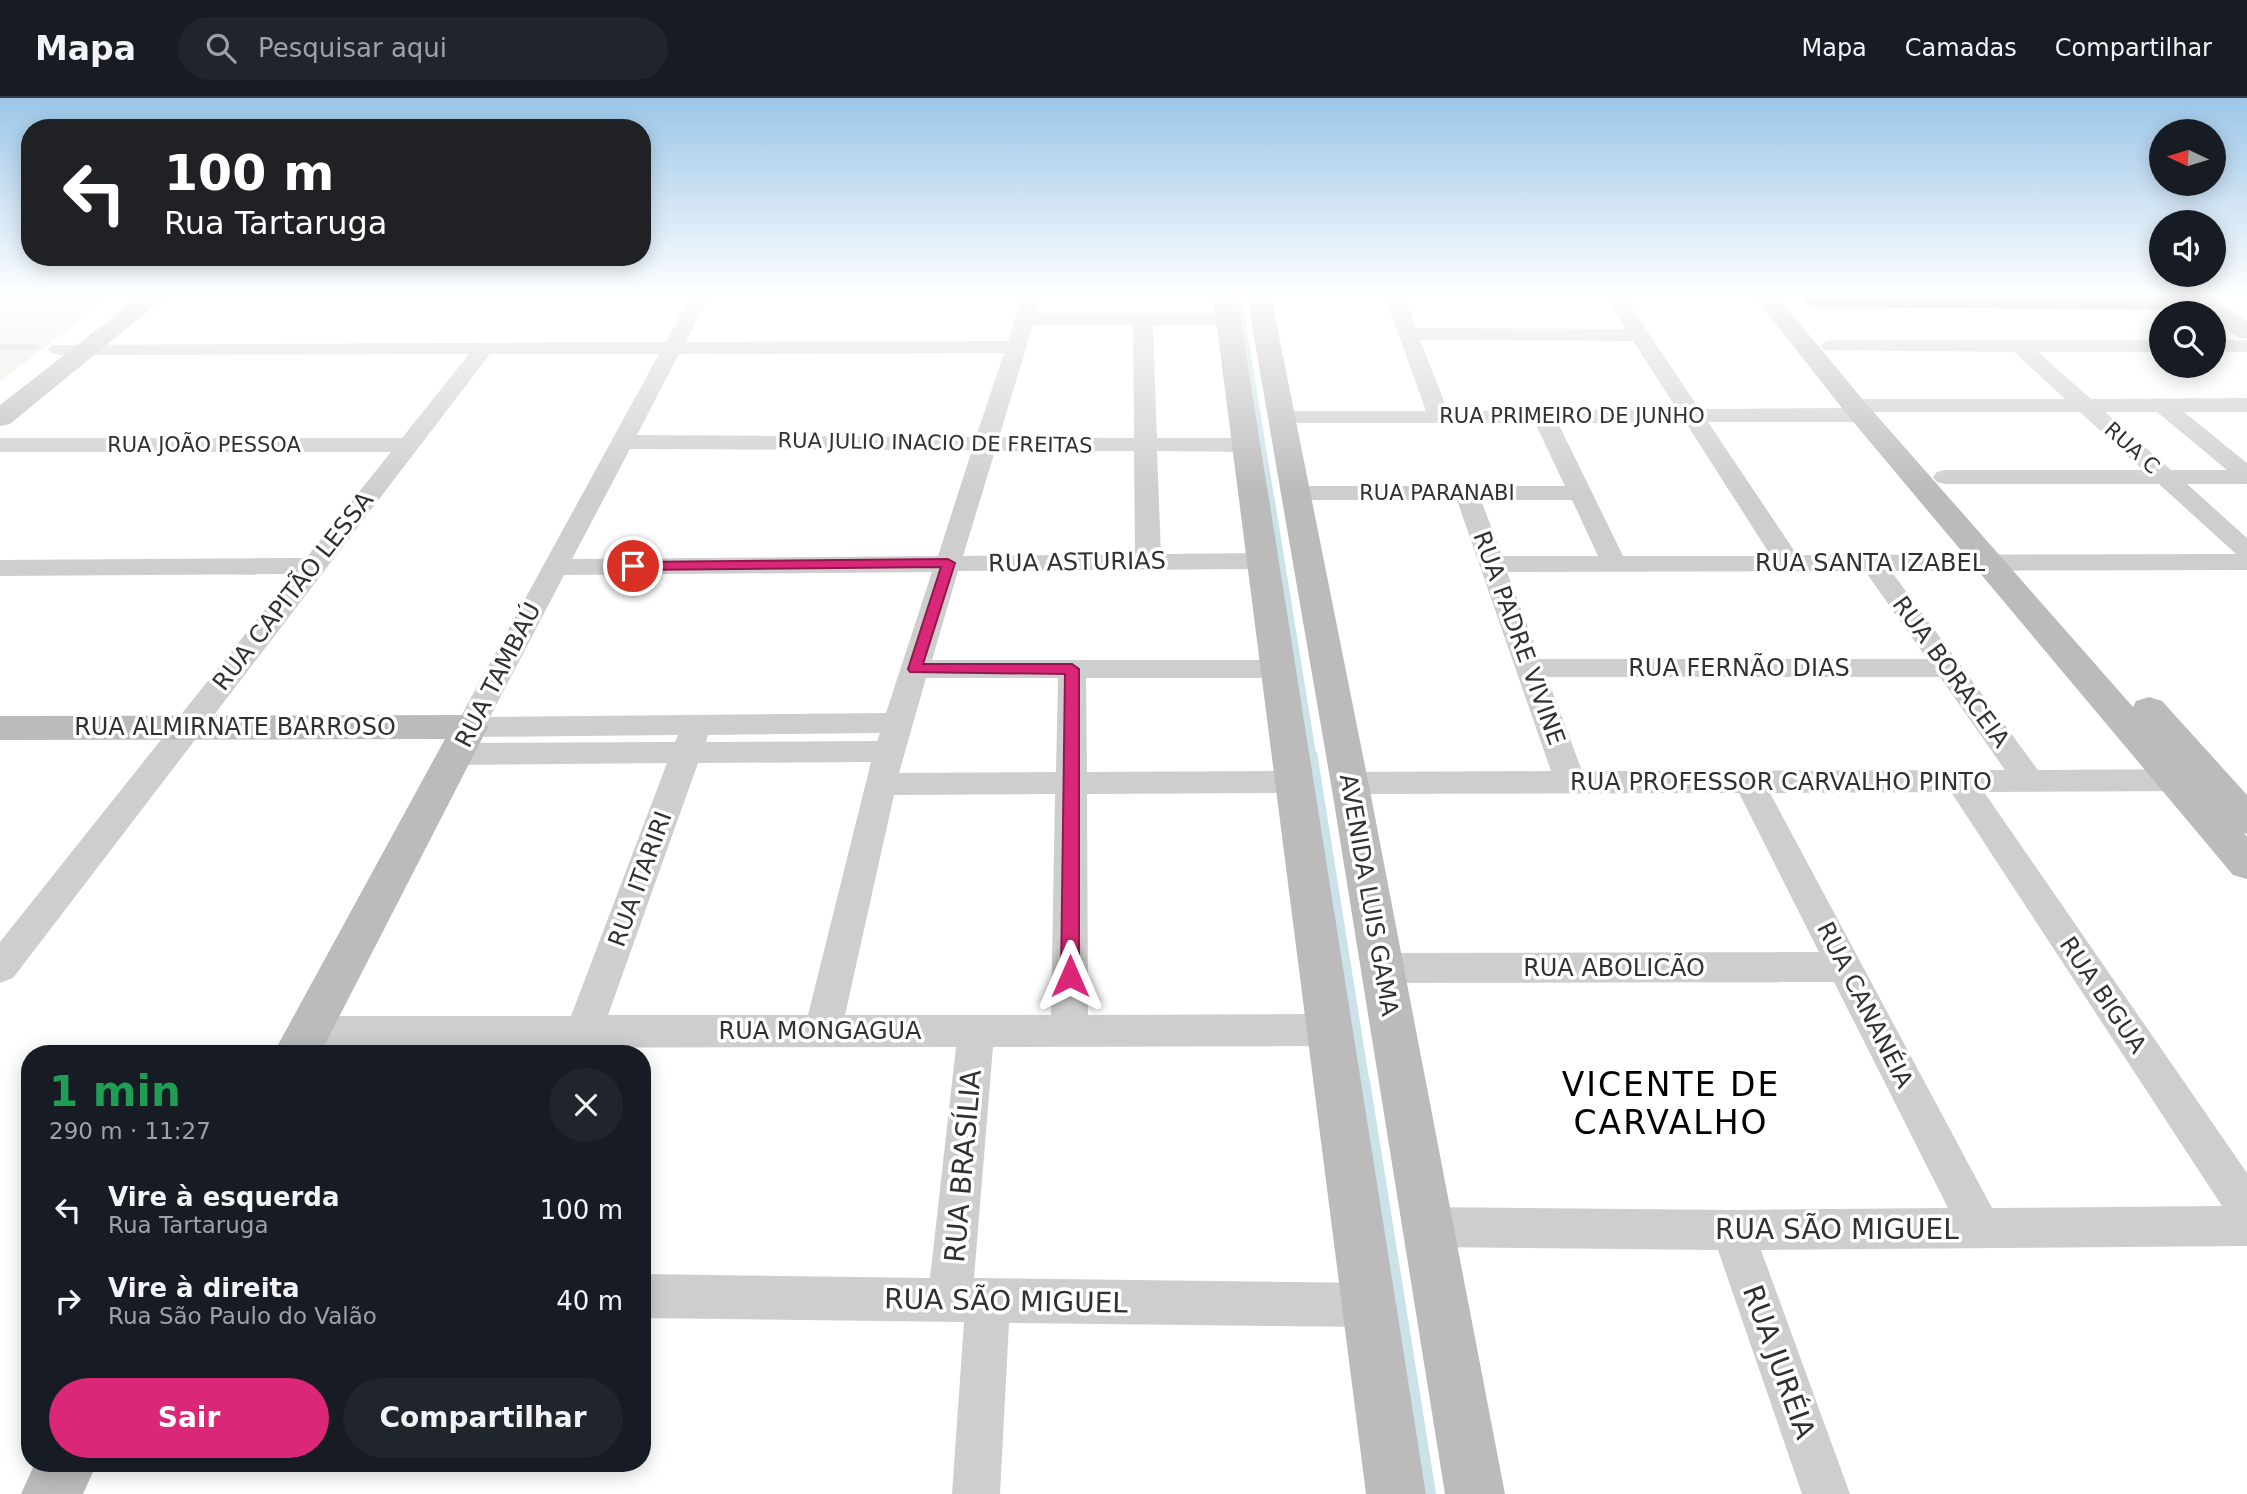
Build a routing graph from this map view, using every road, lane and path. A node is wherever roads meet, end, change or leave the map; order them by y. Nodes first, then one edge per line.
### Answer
1 (33, 361) edge
2 (72, 361) edge
3 (474, 361) edge
4 (666, 361) edge
5 (1012, 361) edge
6 (1144, 361) edge
7 (1242, 361) edge
8 (1260, 361) edge
9 (1418, 361) edge
10 (1655, 361) edge
11 (1823, 361) edge
12 (1839, 361) edge
13 (2036, 361) edge
14 (0, 393) edge
15 (2085, 405) junction
16 (2162, 405) junction
17 (2247, 405) edge
18 (1866, 409) junction
19 (1439, 416) junction
20 (1543, 416) junction
21 (1691, 416) junction
22 (0, 418) edge
23 (1282, 418) junction
24 (624, 442) junction
25 (986, 444) junction
26 (0, 445) edge
27 (408, 445) junction
28 (1146, 445) junction
29 (1247, 445) junction
30 (2247, 476) edge
31 (1945, 477) junction
32 (2165, 477) junction
33 (1296, 493) junction
34 (1466, 493) junction
35 (1580, 493) junction
36 (2247, 551) edge
37 (1148, 561) junction
38 (1264, 561) junction
39 (2005, 562) junction
40 (2247, 562) edge
41 (948, 563) junction
42 (1614, 563) junction
43 (1789, 563) junction
44 (1872, 563) junction
45 (1493, 564) junction
46 (313, 566) junction
47 (554, 567) junction
48 (0, 568) edge
49 (1530, 668) junction
50 (1948, 668) junction
51 (915, 669) junction
52 (1072, 669) junction
53 (1279, 669) junction
54 (0, 728) edge
55 (894, 737) junction
56 (692, 739) junction
57 (176, 740) junction
58 (463, 740) junction
59 (0, 752) edge
60 (2176, 780) junction
61 (2212, 780) junction
62 (1960, 781) junction
63 (2030, 781) junction
64 (1296, 782) junction
65 (1571, 782) junction
66 (1749, 782) junction
67 (1071, 783) junction
68 (1350, 783) junction
69 (881, 784) junction
70 (2247, 820) edge
71 (2247, 864) edge
72 (1845, 967) junction
73 (0, 968) edge
74 (1383, 968) junction
75 (1331, 1030) junction
76 (822, 1031) junction
77 (976, 1031) junction
78 (1069, 1031) junction
79 (583, 1032) junction
80 (302, 1043) edge
81 (2247, 1208) edge
82 (2247, 1226) edge
83 (1428, 1227) junction
84 (1980, 1228) junction
85 (1732, 1230) junction
86 (651, 1296) edge
87 (969, 1300) junction
88 (1370, 1305) junction
89 (63, 1472) edge
90 (51, 1494) edge
91 (976, 1494) edge
92 (1396, 1494) edge
93 (1475, 1494) edge
94 (1826, 1494) edge

1 - 14 street
2 - 22 street
3 - 27 street, RUA CAPITÃO LESSA
4 - 24 street, RUA TAMBAÚ
5 - 25 street
6 - 28 street
7 - 29 street
8 - 23 street, AVENIDA LUIS GAMA
9 - 19 street
10 - 21 street
11 - 18 street
12 - 18 street
13 - 15 street, RUA C
15 - 16 street, RUA PRIMEIRO DE JUNHO
15 - 18 street, RUA PRIMEIRO DE JUNHO
15 - 32 street, RUA C
16 - 17 street, RUA PRIMEIRO DE JUNHO
16 - 30 street
18 - 21 street, RUA PRIMEIRO DE JUNHO
18 - 31 street
18 - 39 street
19 - 20 street, RUA PRIMEIRO DE JUNHO
19 - 23 street, RUA PRIMEIRO DE JUNHO
20 - 21 street, RUA PRIMEIRO DE JUNHO
20 - 35 street
21 - 43 street
23 - 33 street, AVENIDA LUIS GAMA
24 - 25 street, RUA JULIO INACIO DE FREITAS
24 - 47 street, RUA TAMBAÚ
25 - 28 street, RUA JULIO INACIO DE FREITAS
25 - 41 street
26 - 27 street, RUA JOÃO PESSOA
27 - 46 street, RUA CAPITÃO LESSA
28 - 29 street, RUA JULIO INACIO DE FREITAS
28 - 37 street
29 - 38 street
30 - 32 street
31 - 32 street
31 - 39 street
32 - 36 street, RUA C
33 - 34 street, RUA PARANABI
33 - 68 street, AVENIDA LUIS GAMA
34 - 35 street, RUA PARANABI
34 - 45 street, RUA PADRE VIVINE
35 - 42 street
37 - 38 street, RUA ASTURIAS
37 - 41 street, RUA ASTURIAS
38 - 53 street
39 - 40 street, RUA SANTA IZABEL
39 - 44 street, RUA SANTA IZABEL
39 - 60 street
39 - 61 street
41 - 47 street, RUA ASTURIAS
41 - 51 street
42 - 43 street, RUA SANTA IZABEL
42 - 45 street, RUA SANTA IZABEL
43 - 44 street, RUA SANTA IZABEL
44 - 50 street, RUA BORACEIA
45 - 49 street, RUA PADRE VIVINE
46 - 48 street
46 - 57 street, RUA CAPITÃO LESSA
47 - 58 street, RUA TAMBAÚ
49 - 50 street, RUA FERNÃO DIAS
49 - 65 street, RUA PADRE VIVINE
50 - 63 street, RUA BORACEIA
51 - 52 street
51 - 55 street
52 - 53 street
52 - 67 street
53 - 64 street
54 - 57 street, RUA ALMIRNATE BARROSO
55 - 56 street
55 - 69 street
56 - 58 street
56 - 79 street, RUA ITARIRI
57 - 58 street, RUA ALMIRNATE BARROSO
57 - 59 street, RUA ALMIRNATE BARROSO
57 - 73 street, RUA CAPITÃO LESSA
58 - 80 street, RUA TAMBAÚ
60 - 61 street, RUA PROFESSOR CARVALHO PINTO
60 - 63 street, RUA PROFESSOR CARVALHO PINTO
60 - 71 street
61 - 70 street
62 - 63 street, RUA PROFESSOR CARVALHO PINTO
62 - 66 street, RUA PROFESSOR CARVALHO PINTO
62 - 81 street, RUA BIGUA
64 - 67 street
64 - 75 street
65 - 66 street, RUA PROFESSOR CARVALHO PINTO
65 - 68 street, RUA PROFESSOR CARVALHO PINTO
66 - 72 street, RUA CANANÉIA
67 - 69 street
67 - 78 street
68 - 74 street, AVENIDA LUIS GAMA
69 - 76 street
72 - 74 street, RUA ABOLICÃO
72 - 84 street, RUA CANANÉIA
74 - 83 street, AVENIDA LUIS GAMA
75 - 78 street, RUA MONGAGUA
75 - 88 street
76 - 77 street, RUA MONGAGUA
76 - 79 street, RUA MONGAGUA
77 - 78 street, RUA MONGAGUA
77 - 87 street, RUA BRASÍLIA
79 - 80 street, RUA MONGAGUA
82 - 84 street, RUA SÃO MIGUEL
83 - 85 street, RUA SÃO MIGUEL
83 - 93 street, AVENIDA LUIS GAMA
84 - 85 street, RUA SÃO MIGUEL
85 - 94 street, RUA JURÉIA
86 - 87 street, RUA SÃO MIGUEL
87 - 88 street, RUA SÃO MIGUEL
87 - 91 street, RUA BRASÍLIA
88 - 92 street
89 - 90 street

